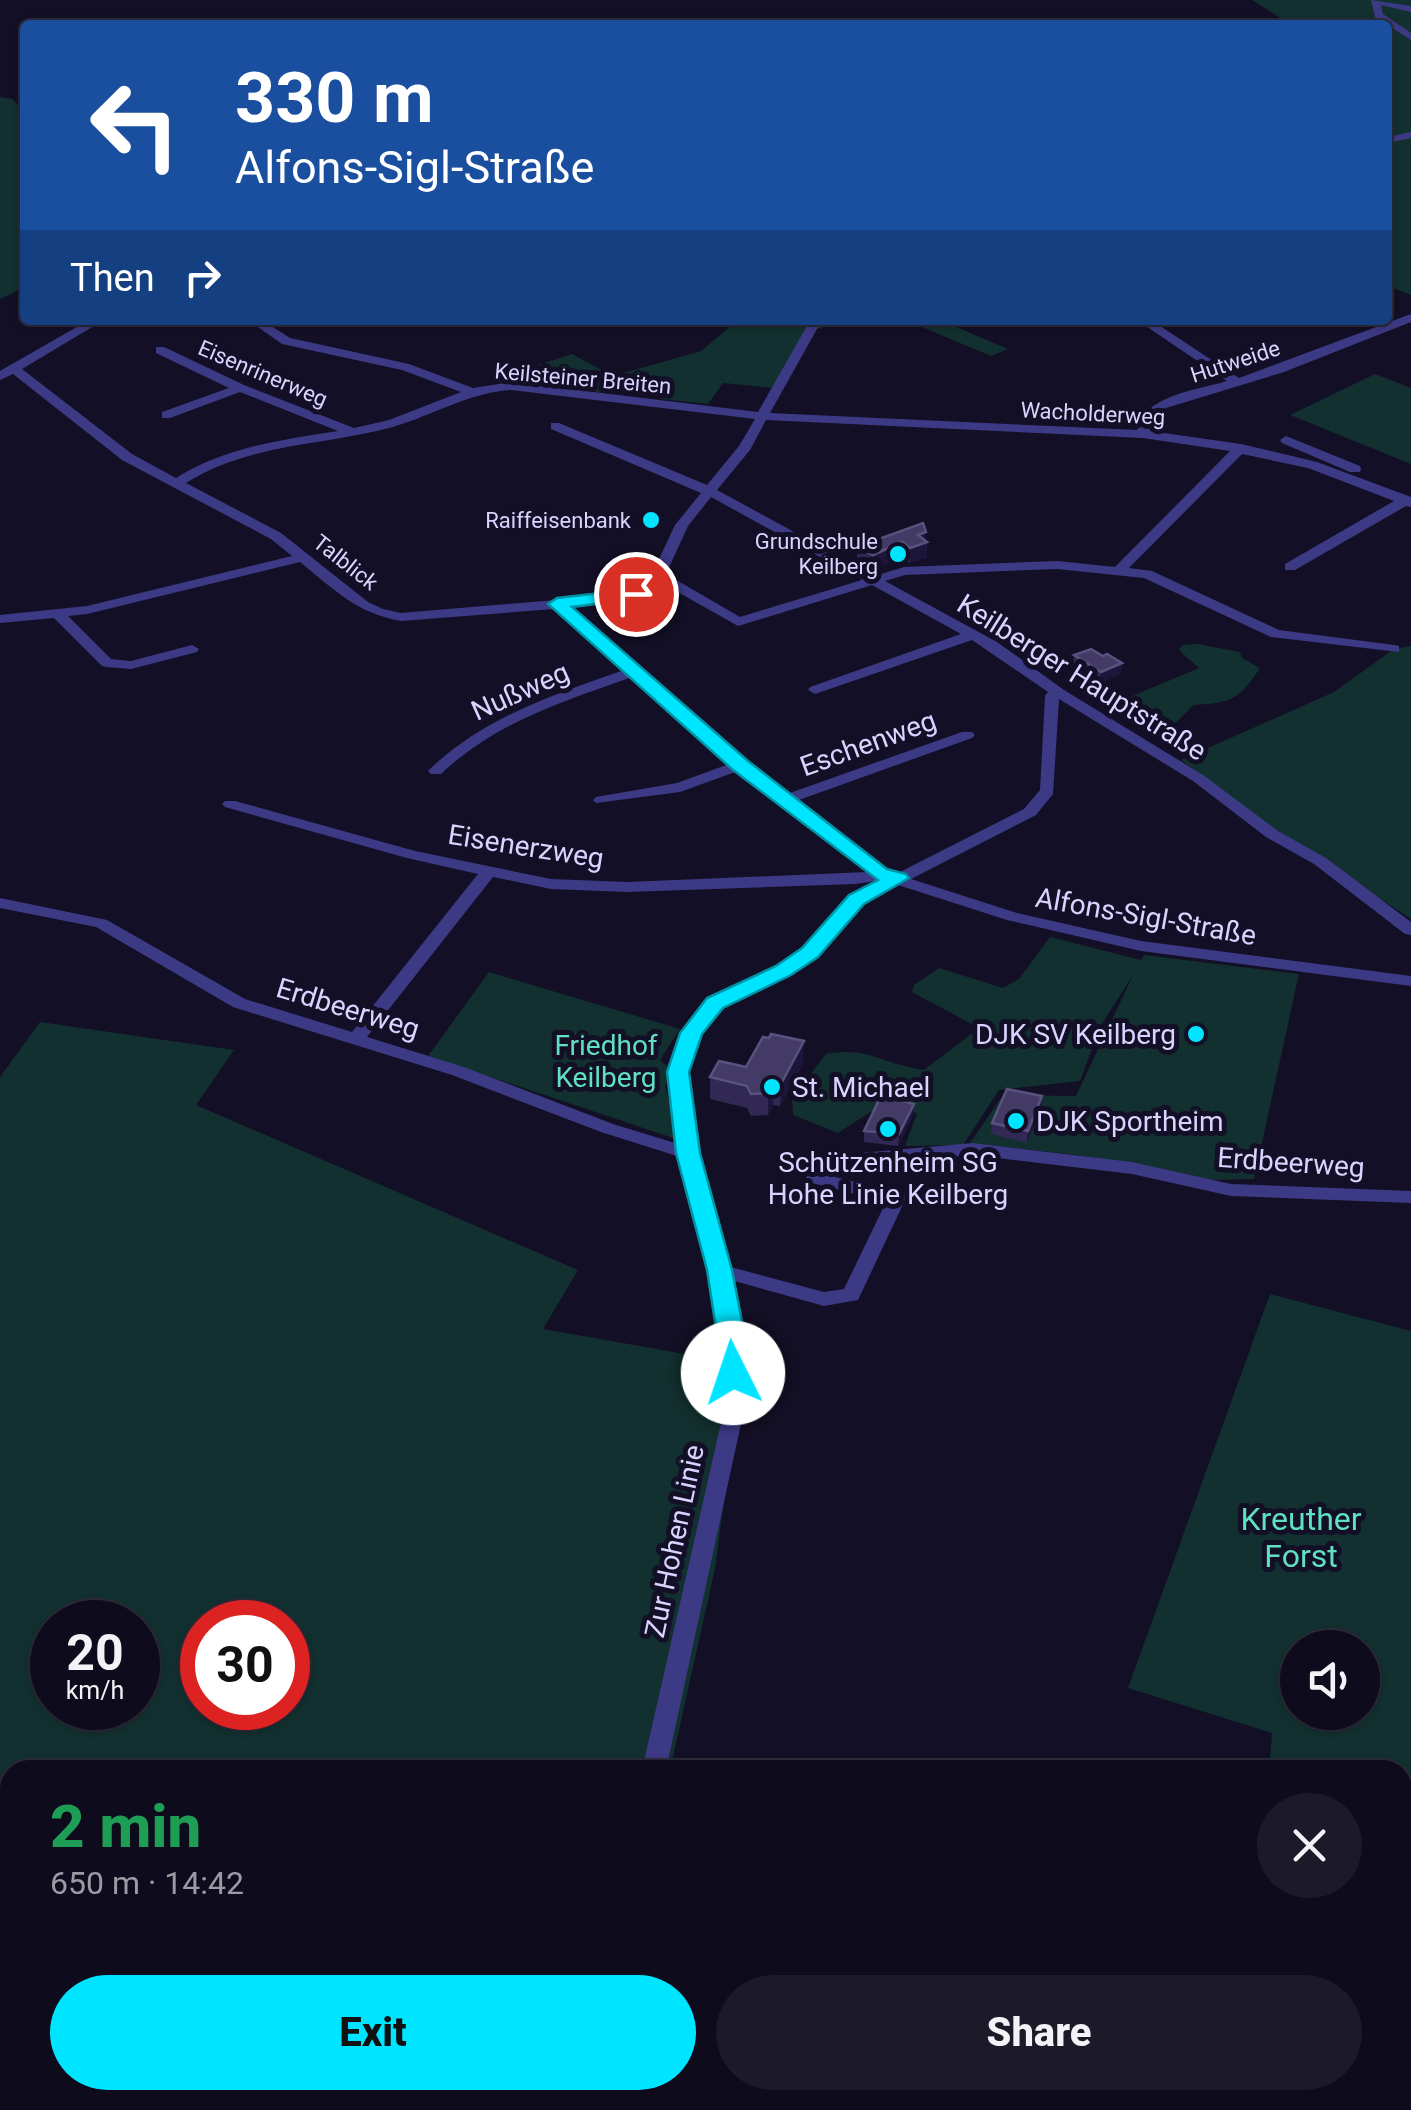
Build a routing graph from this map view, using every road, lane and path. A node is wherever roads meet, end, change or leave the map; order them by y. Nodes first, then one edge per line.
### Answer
1 (1376, 0) edge
2 (1411, 9) edge
3 (1411, 318) edge
4 (89, 325) edge
5 (262, 325) edge
6 (815, 325) edge
7 (1152, 325) edge
8 (160, 350) dead end
9 (6, 372) edge
10 (1234, 380) junction
11 (240, 388) junction
12 (472, 392) junction
13 (166, 415) dead end
14 (762, 417) junction
15 (555, 426) dead end
16 (352, 432) junction
17 (1143, 434) junction
18 (1286, 440) dead end
19 (1242, 448) junction
20 (178, 483) junction
21 (709, 492) junction
22 (1409, 498) edge
23 (303, 557) junction
24 (1290, 567) dead end
25 (1120, 568) junction
26 (658, 575) junction
27 (871, 578) junction
28 (557, 604) junction
29 (58, 614) junction
30 (0, 619) edge
31 (971, 635) junction
32 (192, 649) dead end
33 (1394, 649) dead end
34 (633, 672) junction
35 (815, 690) dead end
36 (1059, 693) junction
37 (967, 735) dead end
38 (740, 766) junction
39 (436, 770) dead end
40 (787, 799) junction
41 (601, 800) dead end
42 (230, 804) dead end
43 (488, 872) junction
44 (889, 876) junction
45 (0, 903) edge
46 (1411, 930) edge
47 (1411, 981) edge
48 (355, 1040) junction
49 (688, 1153) junction
50 (1411, 1197) edge
51 (719, 1270) junction
52 (656, 1760) edge

1 - 2 street
3 - 10 street, Hutweide
4 - 9 street
5 - 12 street
6 - 14 street
7 - 10 street
8 - 11 street, Eisenrinerweg
9 - 20 street, Talblick
10 - 17 street, Hutweide
11 - 13 street
11 - 16 street, Eisenrinerweg
12 - 14 street, Keilsteiner Breiten
12 - 16 street, Keilsteiner Breiten
14 - 17 street, Wacholderweg
14 - 21 street
15 - 21 street, Keilberger Hauptstraße
16 - 20 street, Keilsteiner Breiten
17 - 19 street, Wacholderweg
18 - 22 street
19 - 22 street, Wacholderweg
19 - 25 street
20 - 23 street, Talblick
21 - 26 street
21 - 27 street, Keilberger Hauptstraße
22 - 24 street
23 - 28 street, Talblick
23 - 29 street
25 - 27 street
25 - 33 street
26 - 27 street
26 - 28 street, Talblick
27 - 31 street, Keilberger Hauptstraße
28 - 34 street, Alfons-Sigl-Straße
29 - 30 street
29 - 32 street
31 - 35 street
31 - 36 street, Keilberger Hauptstraße
34 - 38 street, Alfons-Sigl-Straße
34 - 39 street, Nußweg
36 - 44 street, Zur Hohen Linie
36 - 46 street, Keilberger Hauptstraße
37 - 40 street, Eschenweg
38 - 40 street, Alfons-Sigl-Straße
38 - 41 street
40 - 44 street, Alfons-Sigl-Straße
42 - 43 street, Eisenerzweg
43 - 44 street, Eisenerzweg
43 - 48 street
44 - 47 street, Alfons-Sigl-Straße
44 - 49 street, Zur Hohen Linie
45 - 48 street, Erdbeerweg
48 - 49 street, Erdbeerweg
49 - 51 street, Zur Hohen Linie
50 - 51 street, Erdbeerweg
51 - 52 street, Zur Hohen Linie

